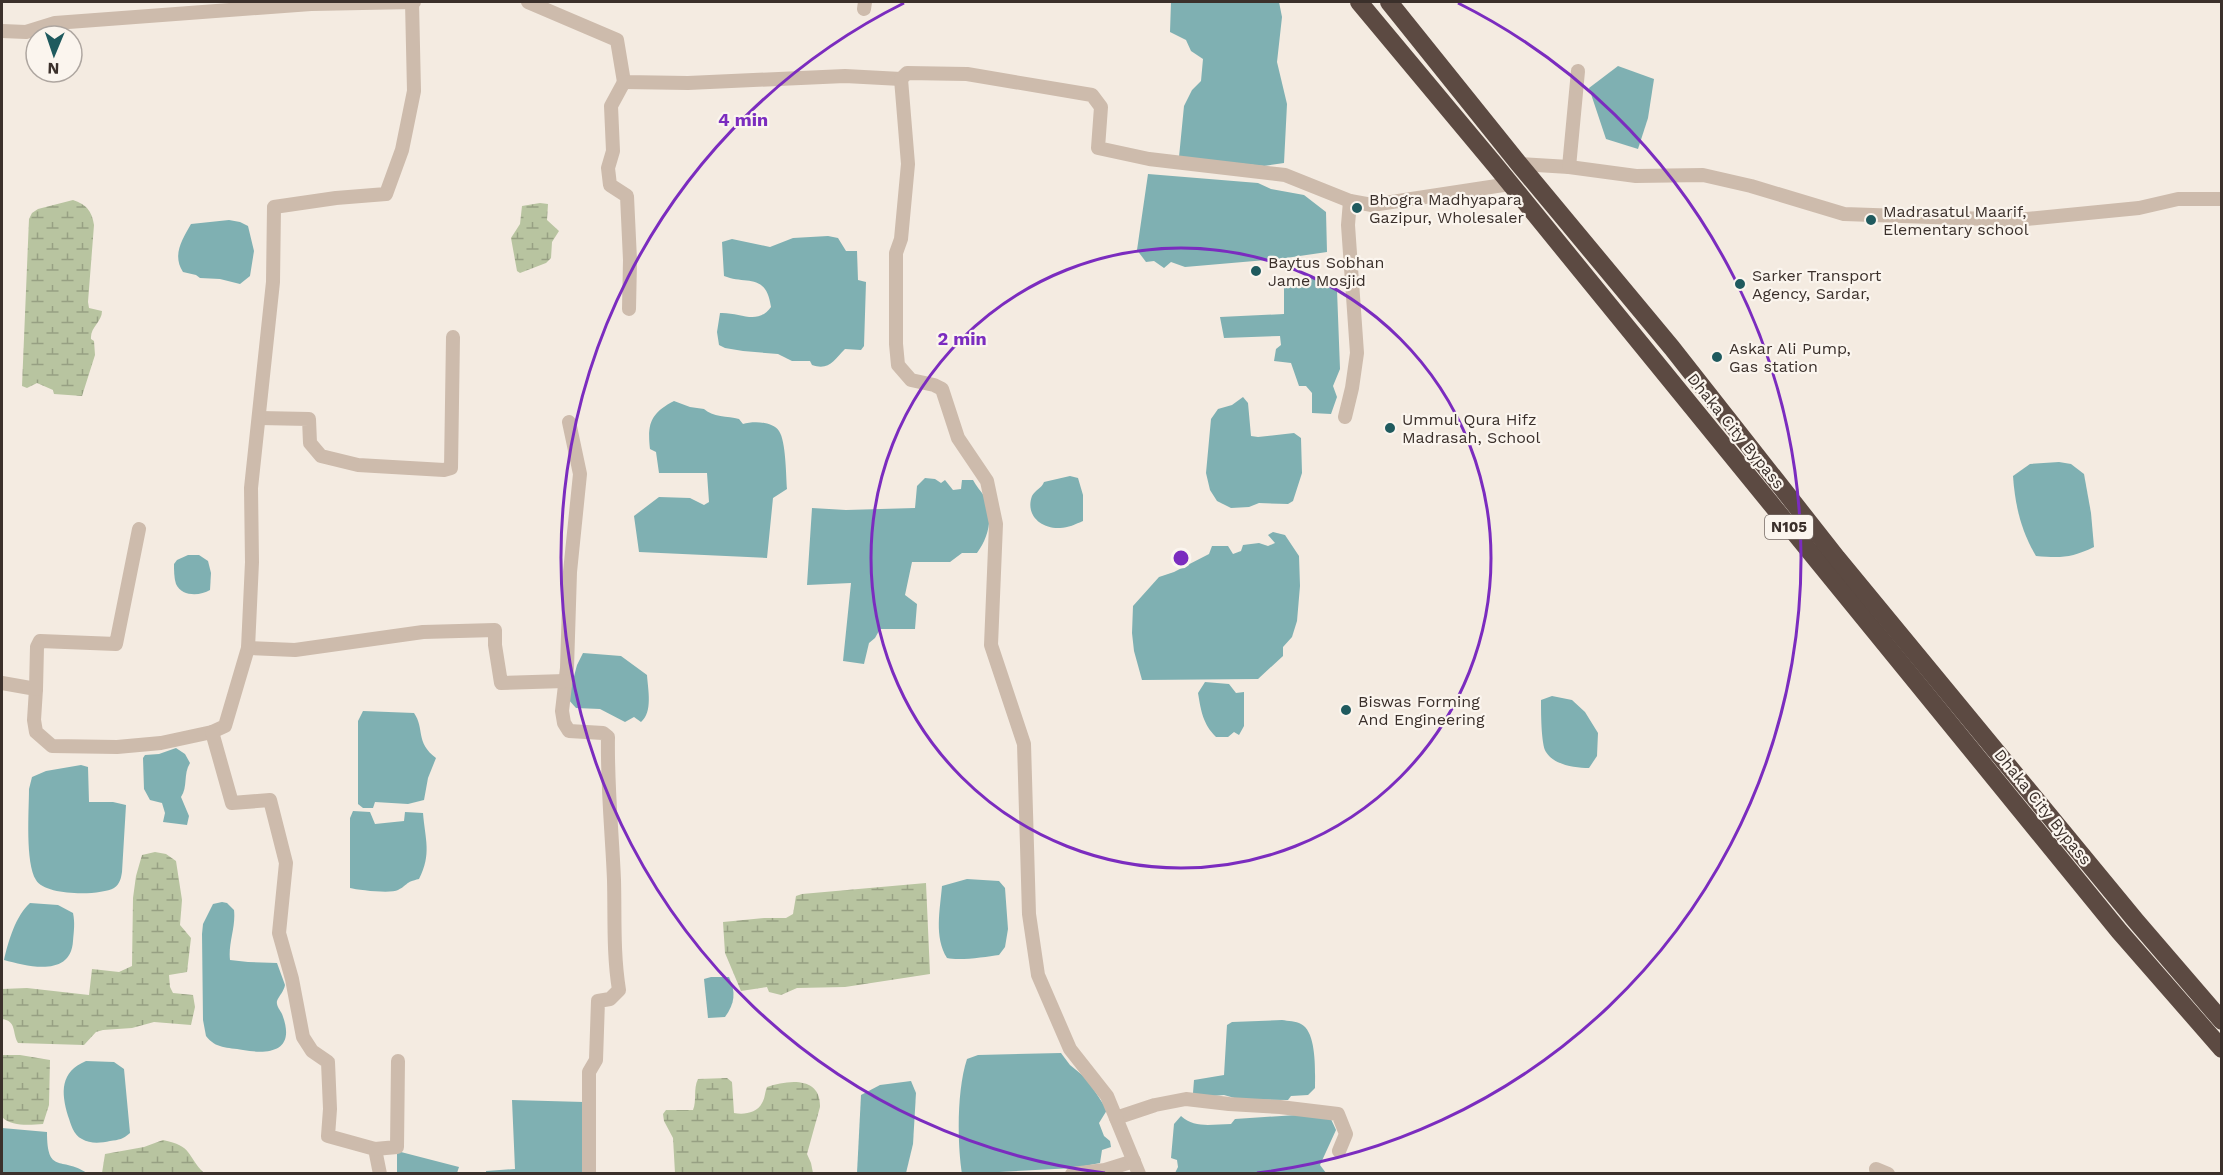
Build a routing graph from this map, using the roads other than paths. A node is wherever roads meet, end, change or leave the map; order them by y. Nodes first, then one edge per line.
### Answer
1 (413, 2) edge
2 (528, 2) edge
3 (1359, 2) edge
4 (311, 3) edge
5 (1393, 3) edge
6 (2, 31) edge
7 (1578, 71) dead end
8 (901, 79) junction
9 (624, 82) junction
10 (1520, 164) junction
11 (1569, 167) junction
12 (1510, 184) junction
13 (2222, 199) edge
14 (1350, 201) junction
15 (629, 309) dead end
16 (453, 337) dead end
17 (1345, 417) dead end
18 (260, 418) junction
19 (569, 422) dead end
20 (139, 529) dead end
21 (248, 648) junction
22 (566, 681) junction
23 (2, 683) edge
24 (36, 689) junction
25 (212, 732) junction
26 (2222, 1021) edge
27 (2222, 1049) edge
28 (398, 1061) dead end
29 (1116, 1118) junction
30 (375, 1149) junction
31 (1339, 1151) dead end
32 (1136, 1167) edge
33 (380, 1173) edge
34 (589, 1173) edge
35 (1072, 1173) edge

1 - 4 street
1 - 18 street
2 - 9 street
3 - 12 highway, Dhaka City Bypass / N105
4 - 6 street
5 - 10 highway
7 - 11 street
8 - 9 street
8 - 14 street
8 - 29 street
9 - 15 street
10 - 11 street
10 - 26 highway
11 - 13 street
12 - 14 street
12 - 27 highway, Dhaka City Bypass / N105
14 - 17 street
16 - 18 street
18 - 21 street
19 - 22 street
20 - 24 street
21 - 22 street
21 - 25 street
22 - 34 street
23 - 24 street
24 - 25 street
25 - 30 street
28 - 30 street
29 - 31 street
29 - 32 street
30 - 33 street
32 - 35 street

